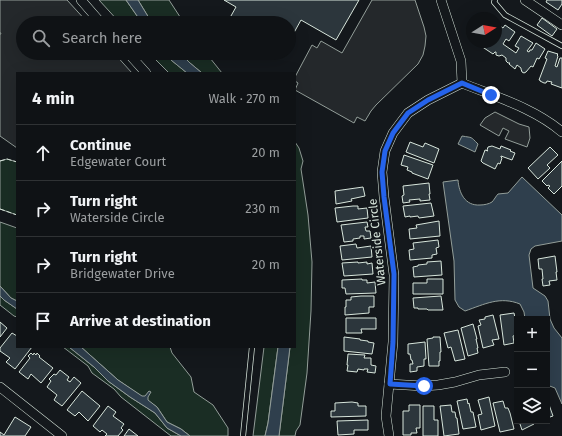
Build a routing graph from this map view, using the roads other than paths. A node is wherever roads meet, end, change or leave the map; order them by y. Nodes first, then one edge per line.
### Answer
1 (81, 0) edge
2 (441, 0) edge
3 (495, 0) edge
4 (525, 0) edge
5 (95, 16) edge
6 (562, 25) edge
7 (562, 46) edge
8 (134, 60) edge
9 (145, 72) edge
10 (462, 83) junction
11 (562, 132) edge
12 (252, 348) edge
13 (505, 372) dead end
14 (390, 384) junction
15 (0, 387) edge
16 (58, 435) edge
17 (243, 436) edge
18 (389, 436) edge

1 - 5 street
2 - 10 street
3 - 7 lane
4 - 6 street
8 - 9 street
10 - 11 street
10 - 14 street, Waterside Circle
12 - 17 lane
13 - 14 street
14 - 18 street, Waterside Circle
15 - 16 street

